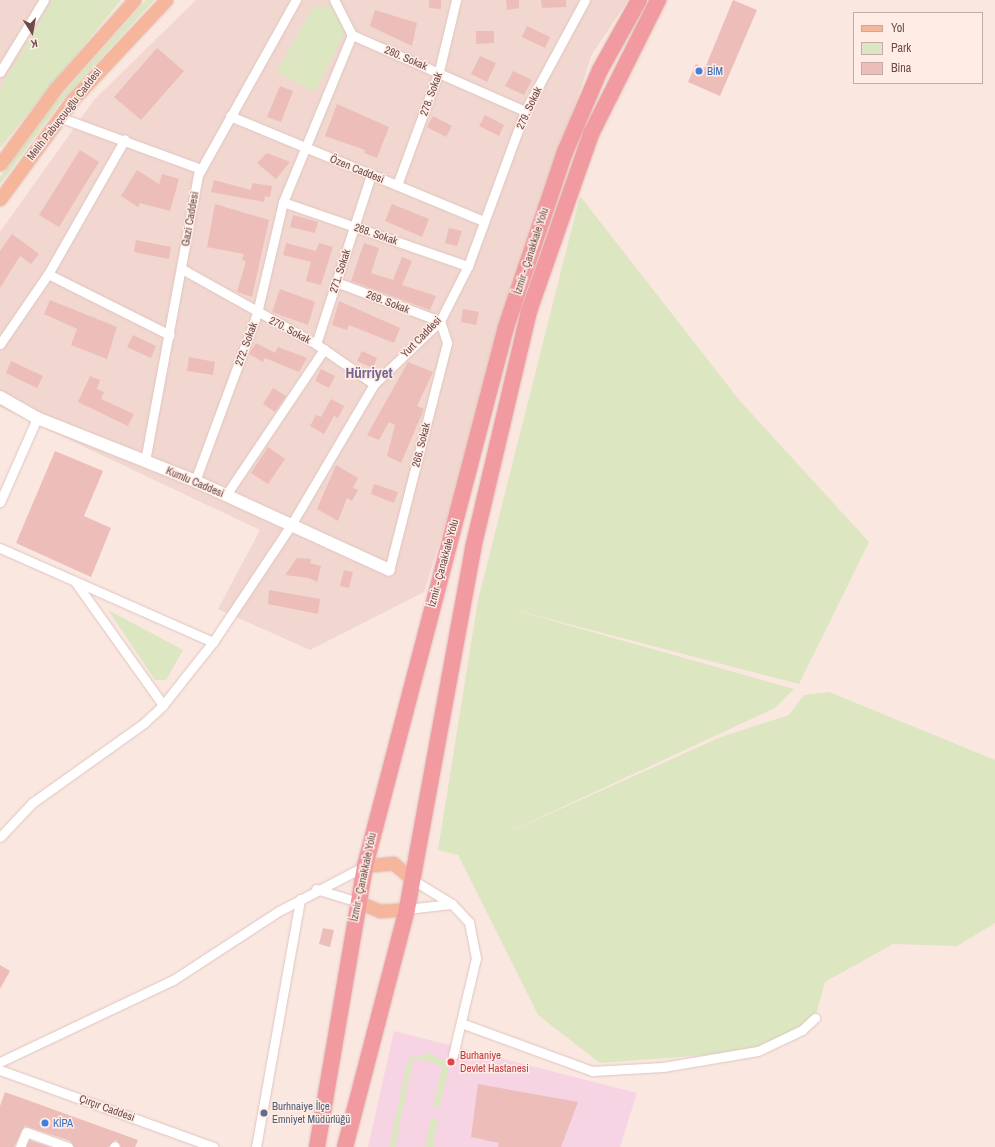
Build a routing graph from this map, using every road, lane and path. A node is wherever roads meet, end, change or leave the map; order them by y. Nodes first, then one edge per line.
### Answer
1 (44, 0) edge
2 (134, 0) edge
3 (166, 0) edge
4 (296, 0) edge
5 (334, 0) edge
6 (456, 0) edge
7 (584, 0) edge
8 (639, 0) edge
9 (658, 0) edge
10 (352, 35) junction
11 (439, 71) junction
12 (0, 72) edge
13 (526, 111) junction
14 (230, 116) junction
15 (59, 117) junction
16 (125, 139) junction
17 (306, 148) junction
18 (0, 164) edge
19 (201, 168) junction
20 (371, 175) junction
21 (397, 186) junction
22 (0, 200) edge
23 (283, 202) junction
24 (484, 221) junction
25 (354, 226) junction
26 (468, 266) junction
27 (182, 269) junction
28 (48, 274) junction
29 (336, 282) junction
30 (257, 313) junction
31 (440, 321) junction
32 (170, 335) junction
33 (0, 344) edge
34 (316, 344) junction
35 (324, 349) junction
36 (374, 384) junction
37 (0, 397) edge
38 (38, 418) junction
39 (144, 460) junction
40 (195, 481) junction
41 (226, 495) junction
42 (0, 502) edge
43 (291, 525) junction
44 (0, 548) edge
45 (389, 570) joint
46 (76, 583) junction
47 (212, 642) junction
48 (163, 706) junction
49 (0, 837) edge
50 (365, 866) junction
51 (413, 880) junction
52 (316, 889) junction
53 (300, 899) junction
54 (358, 902) junction
55 (452, 904) junction
56 (407, 909) junction
57 (815, 1018) dead end
58 (461, 1023) junction
59 (453, 1055) dead end
60 (0, 1062) edge
61 (0, 1070) edge
62 (20, 1147) edge
63 (68, 1147) edge
64 (214, 1147) edge
65 (256, 1147) edge
66 (317, 1147) edge
67 (345, 1147) edge

1 - 12 street
2 - 18 main road, Melih Pabuçcuoğlu Caddesi
3 - 15 main road, Melih Pabuçcuoğlu Caddesi
4 - 14 street, Gazi Caddesi
5 - 10 street
6 - 11 street, 278. Sokak
7 - 13 street, 279. Sokak
8 - 50 highway, İzmir - Çanakkale Yolu
9 - 51 highway, İzmir - Çanakkale Yolu
10 - 11 street, 280. Sokak
10 - 17 street, 272. Sokak
11 - 13 street, 280. Sokak
11 - 21 street, 278. Sokak
13 - 24 street, 279. Sokak
14 - 17 street, Özen Caddesi
14 - 19 street, Gazi Caddesi
15 - 16 street
15 - 22 main road, Melih Pabuçcuoğlu Caddesi
16 - 19 street
16 - 28 street
17 - 20 street, Özen Caddesi
17 - 23 street, 272. Sokak
19 - 27 street, Gazi Caddesi
20 - 21 street, Özen Caddesi
20 - 25 street, 271. Sokak
21 - 24 street, Özen Caddesi
23 - 25 street, 268. Sokak
23 - 30 street, 272. Sokak
24 - 26 street, Yurt Caddesi
25 - 26 street, 268. Sokak
25 - 29 street, 271. Sokak
26 - 31 street, Yurt Caddesi
27 - 30 street, 270. Sokak
27 - 32 street, Gazi Caddesi
28 - 32 street
28 - 33 street
29 - 31 street, 269. Sokak
29 - 34 street, 271. Sokak
30 - 34 street, 270. Sokak
30 - 40 street, 272. Sokak
31 - 36 street, Yurt Caddesi
31 - 45 street, 266. Sokak
32 - 39 street, Gazi Caddesi
34 - 35 street, 270. Sokak
35 - 36 street, 270. Sokak
35 - 41 street
36 - 43 street, Yurt Caddesi
37 - 38 street, Kumlu Caddesi
38 - 39 street, Kumlu Caddesi
38 - 42 street
39 - 40 street, Kumlu Caddesi
40 - 41 street, Kumlu Caddesi
41 - 43 street, Kumlu Caddesi
43 - 45 street, Kumlu Caddesi
43 - 47 street, Yurt Caddesi
44 - 46 street
46 - 47 street
46 - 48 street
47 - 48 street, Yurt Caddesi
48 - 49 street, Yurt Caddesi
50 - 51 main road
50 - 52 street
50 - 54 highway, İzmir - Çanakkale Yolu
51 - 55 street
51 - 56 highway, İzmir - Çanakkale Yolu
52 - 53 street
52 - 54 street
53 - 60 street
53 - 65 street
54 - 56 main road
54 - 66 highway, İzmir - Çanakkale Yolu
55 - 56 street
55 - 58 street
56 - 67 highway, İzmir - Çanakkale Yolu
57 - 58 street
58 - 59 street
61 - 64 street, Çırçır Caddesi
62 - 63 street

